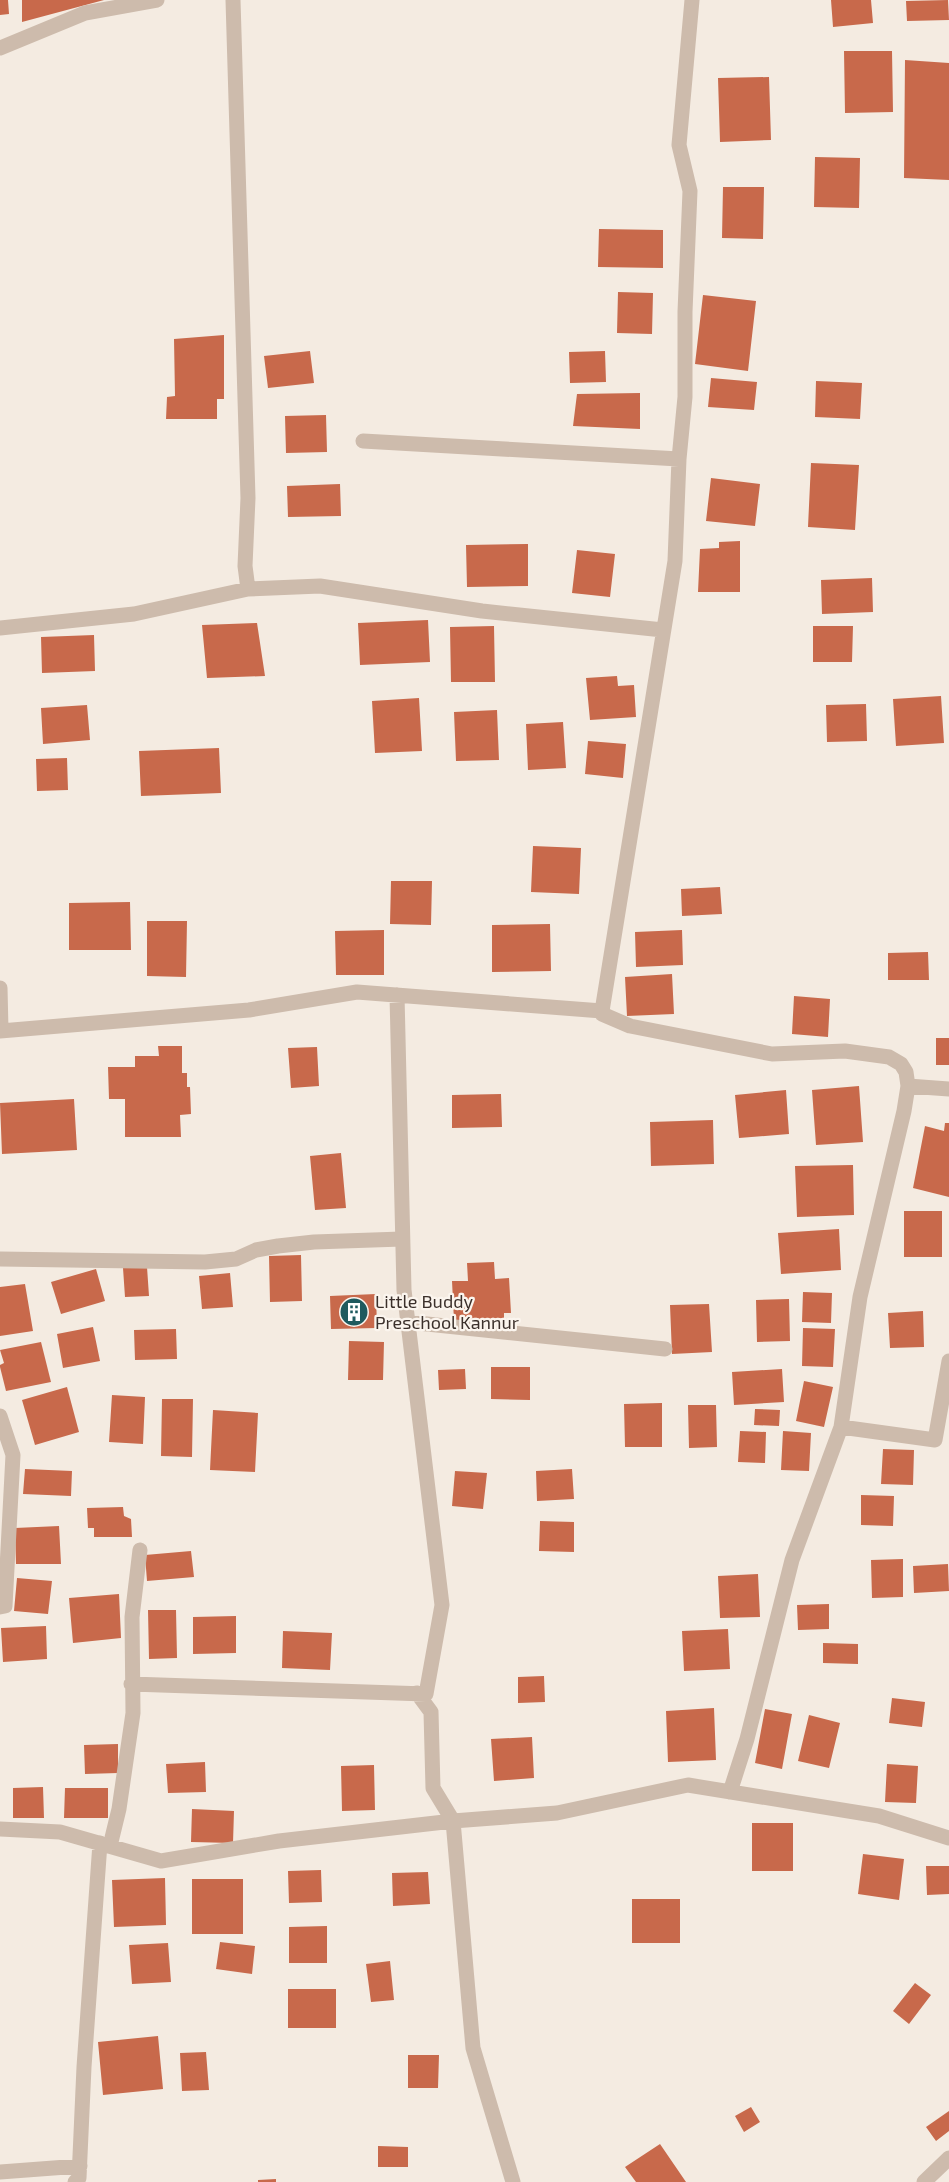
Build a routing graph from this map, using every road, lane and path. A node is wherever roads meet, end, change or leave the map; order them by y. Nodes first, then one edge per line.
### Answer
1 (157, 0) edge
2 (233, 0) edge
3 (692, 0) edge
4 (0, 48) edge
5 (363, 441) dead end
6 (679, 459) junction
7 (248, 589) junction
8 (0, 628) edge
9 (663, 630) junction
10 (0, 988) edge
11 (397, 995) junction
12 (602, 1011) junction
13 (0, 1031) edge
14 (908, 1086) junction
15 (949, 1089) edge
16 (402, 1239) junction
17 (0, 1259) edge
18 (408, 1322) junction
19 (665, 1349) dead end
20 (949, 1361) edge
21 (0, 1416) edge
22 (841, 1427) junction
23 (943, 1431) edge
24 (140, 1550) dead end
25 (0, 1607) edge
26 (131, 1684) junction
27 (417, 1694) junction
28 (730, 1792) junction
29 (453, 1821) junction
30 (0, 1829) edge
31 (949, 1839) edge
32 (105, 1845) junction
33 (949, 2158) edge
34 (80, 2166) junction
35 (0, 2172) edge
36 (75, 2182) edge
37 (513, 2182) edge
38 (924, 2182) edge

1 - 4 street
2 - 7 street
3 - 6 street
5 - 6 street
6 - 9 street
7 - 8 street
7 - 9 street
9 - 12 street
10 - 13 street
11 - 12 street
11 - 13 street
11 - 16 street
12 - 14 street
14 - 15 street
14 - 22 street
16 - 17 street
16 - 18 street
18 - 19 street
18 - 27 street
20 - 23 street
21 - 25 street
22 - 23 street
22 - 28 street
24 - 26 street
26 - 27 street
26 - 32 street
27 - 29 street
28 - 29 street
28 - 31 street
29 - 32 street
29 - 37 street
30 - 32 street
32 - 34 street
33 - 38 street
34 - 35 street
34 - 36 street

